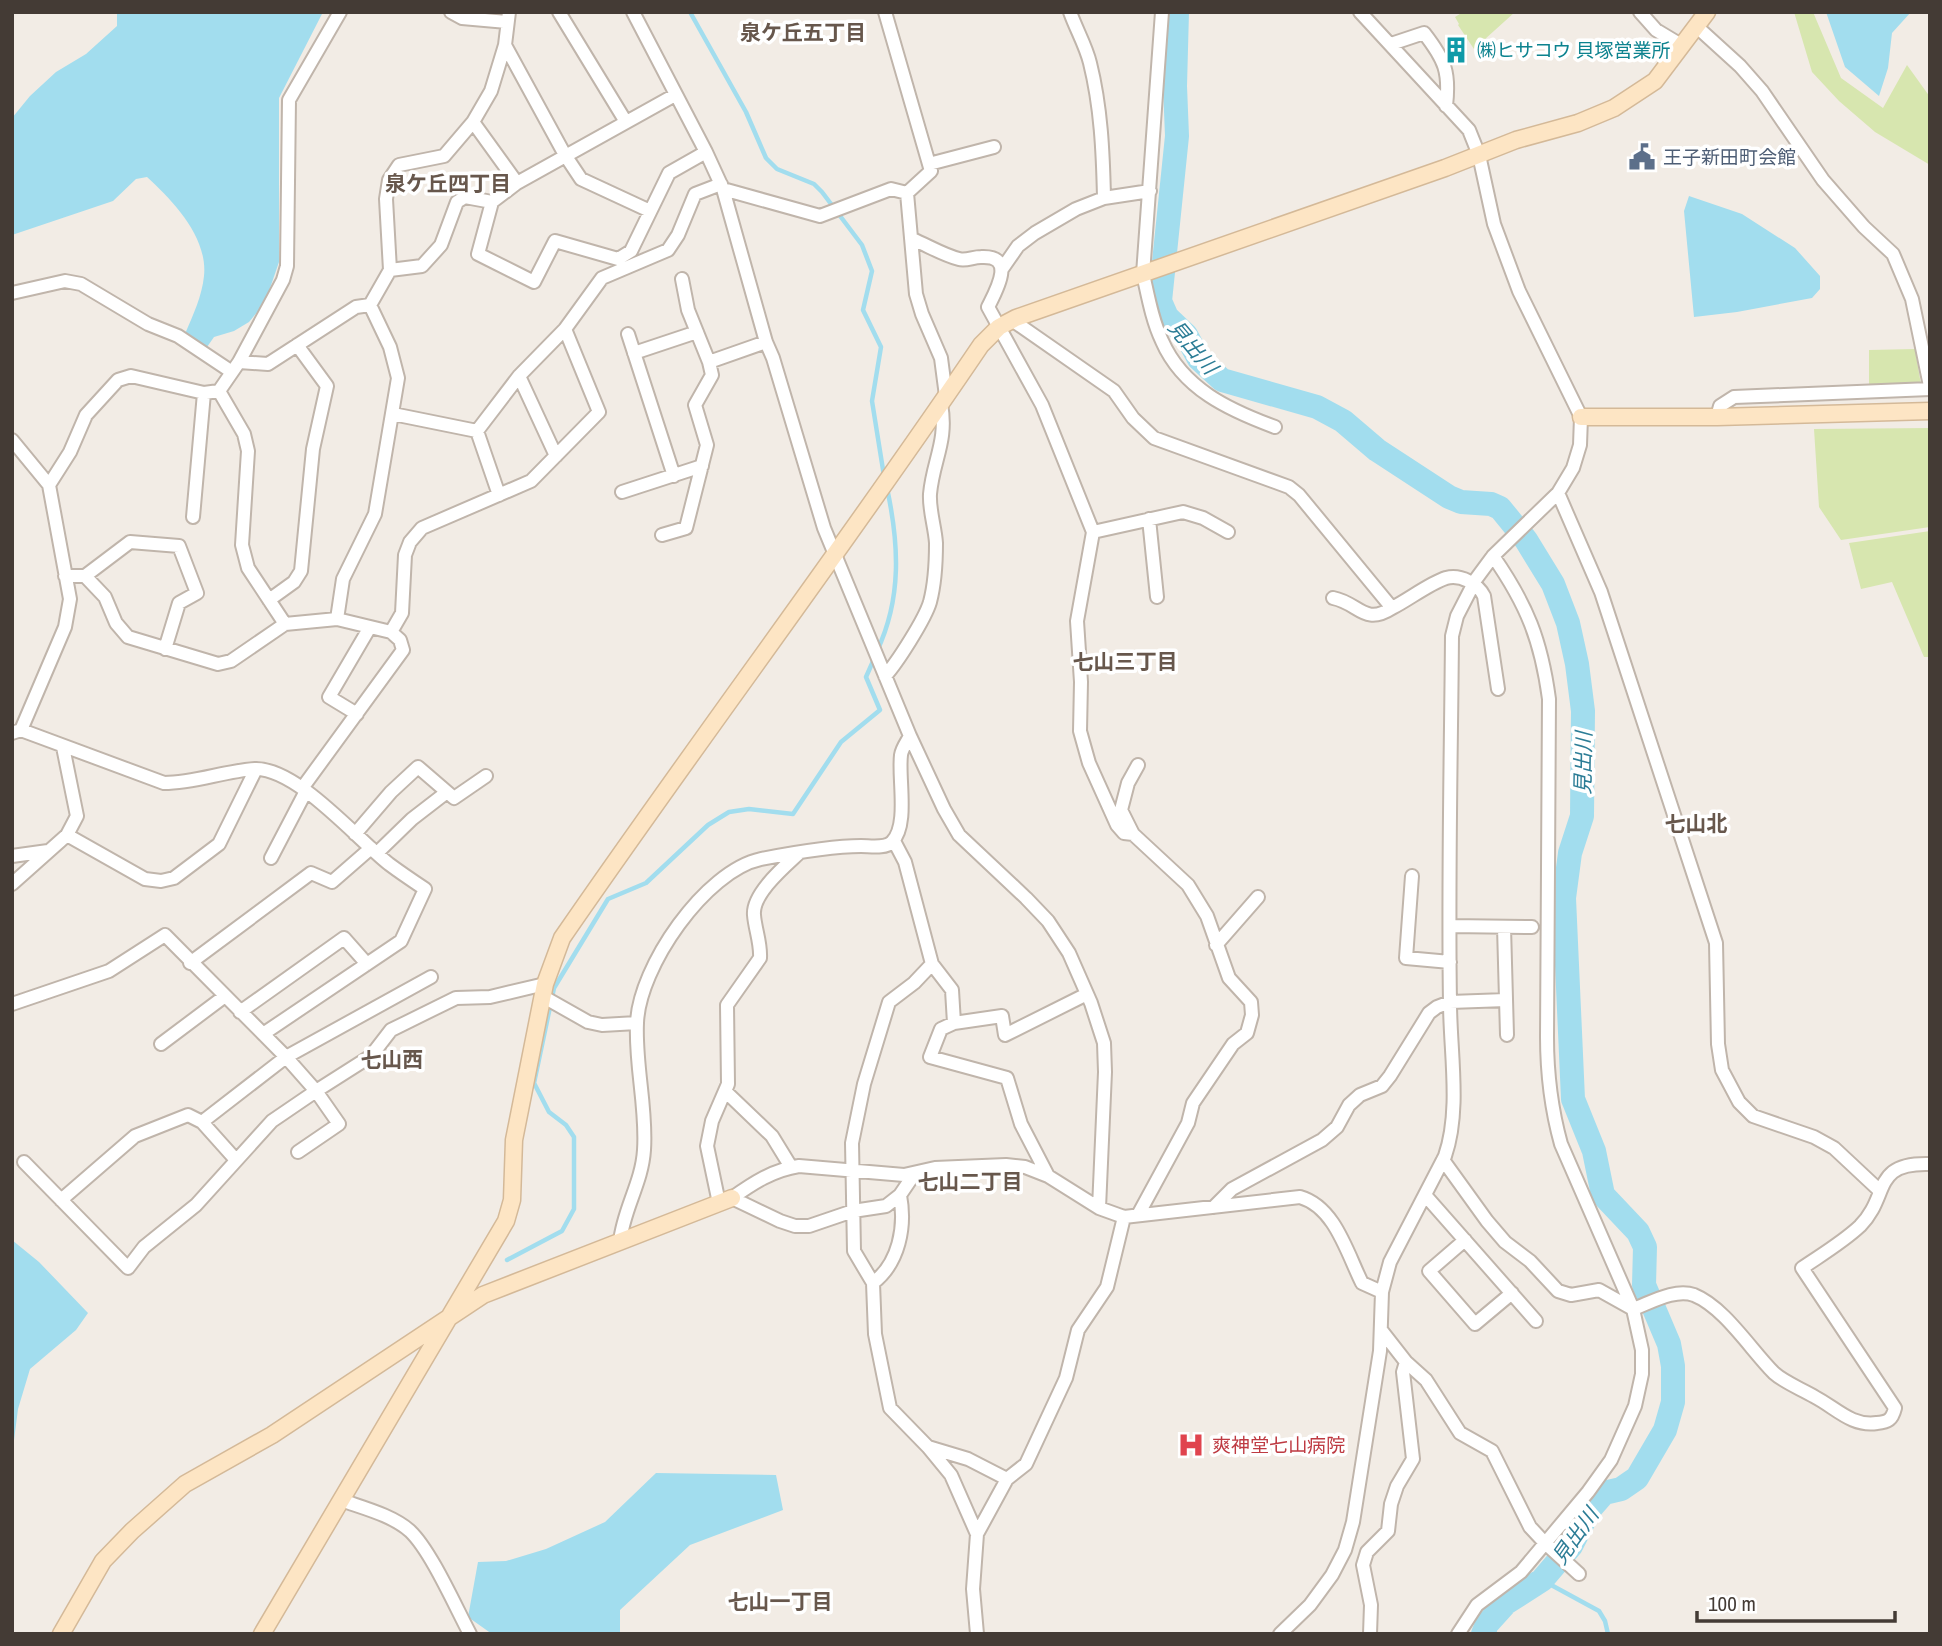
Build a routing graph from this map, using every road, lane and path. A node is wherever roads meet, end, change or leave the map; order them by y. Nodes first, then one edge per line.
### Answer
1 (340, 12) edge
2 (450, 12) edge
3 (559, 12) edge
4 (633, 12) edge
5 (884, 12) edge
6 (1070, 12) edge
7 (1162, 12) edge
8 (1360, 12) edge
9 (1640, 12) edge
10 (1707, 12) edge
11 (508, 17) edge
12 (1696, 26) junction
13 (1391, 44) junction
14 (1681, 45) junction
15 (505, 46) junction
16 (676, 95) junction
17 (1446, 106) junction
18 (473, 122) junction
19 (626, 122) junction
20 (994, 147) dead end
21 (706, 152) junction
22 (565, 155) junction
23 (1479, 155) junction
24 (929, 164) junction
25 (517, 183) junction
26 (722, 187) junction
27 (1150, 191) junction
28 (907, 193) junction
29 (1104, 198) junction
30 (492, 202) junction
31 (650, 211) junction
32 (912, 239) junction
33 (1002, 269) junction
34 (390, 270) junction
35 (1143, 274) junction
36 (682, 279) dead end
37 (12, 293) edge
38 (369, 304) junction
39 (1005, 324) junction
40 (565, 329) junction
41 (697, 332) junction
42 (628, 334) dead end
43 (766, 342) junction
44 (298, 345) junction
45 (634, 353) junction
46 (709, 362) junction
47 (235, 367) junction
48 (519, 376) junction
49 (1930, 388) edge
50 (219, 391) junction
51 (204, 393) junction
52 (944, 400) junction
53 (1930, 411) edge
54 (393, 414) junction
55 (1581, 417) junction
56 (1717, 417) junction
57 (1275, 427) dead end
58 (477, 431) junction
59 (12, 440) edge
60 (556, 456) junction
61 (702, 466) junction
62 (674, 476) junction
63 (48, 485) junction
64 (622, 492) dead end
65 (1558, 493) junction
66 (499, 495) junction
67 (193, 517) dead end
68 (1149, 520) junction
69 (1093, 532) junction
70 (1228, 532) dead end
71 (662, 535) dead end
72 (835, 556) junction
73 (1493, 556) junction
74 (65, 576) junction
75 (85, 576) junction
76 (1473, 584) junction
77 (1157, 597) dead end
78 (1333, 598) dead end
79 (269, 600) junction
80 (1392, 608) junction
81 (337, 620) junction
82 (285, 624) junction
83 (370, 627) junction
84 (391, 632) junction
85 (165, 649) junction
86 (885, 676) junction
87 (1498, 689) dead end
88 (357, 714) junction
89 (17, 732) edge
90 (910, 736) junction
91 (63, 747) junction
92 (1138, 765) dead end
93 (256, 769) junction
94 (486, 776) dead end
95 (304, 789) junction
96 (447, 792) junction
97 (355, 834) junction
98 (1133, 834) junction
99 (67, 835) junction
100 (894, 841) junction
101 (374, 850) junction
102 (48, 851) junction
103 (798, 854) junction
104 (12, 856) edge
105 (271, 858) dead end
106 (1412, 876) dead end
107 (12, 884) edge
108 (1258, 897) dead end
109 (1450, 926) junction
110 (1504, 927) junction
111 (1532, 927) dead end
112 (1216, 945) junction
113 (1450, 962) junction
114 (190, 963) junction
115 (367, 964) junction
116 (932, 964) junction
117 (431, 977) dead end
118 (544, 990) junction
119 (1087, 994) junction
120 (225, 996) junction
121 (1506, 1000) junction
122 (1450, 1002) junction
123 (12, 1004) edge
124 (240, 1012) junction
125 (637, 1023) junction
126 (954, 1023) junction
127 (263, 1034) junction
128 (1507, 1035) dead end
129 (161, 1044) dead end
130 (286, 1057) junction
131 (316, 1091) junction
132 (725, 1091) junction
133 (202, 1122) junction
134 (298, 1152) dead end
135 (236, 1160) junction
136 (1443, 1160) junction
137 (24, 1162) dead end
138 (1930, 1164) edge
139 (791, 1167) junction
140 (851, 1171) junction
141 (915, 1172) junction
142 (1048, 1176) junction
143 (1880, 1191) junction
144 (900, 1195) junction
145 (1425, 1195) junction
146 (61, 1200) junction
147 (725, 1201) junction
148 (1214, 1207) junction
149 (1099, 1208) junction
150 (853, 1212) junction
151 (1138, 1215) junction
152 (1124, 1217) junction
153 (1465, 1240) junction
154 (620, 1242) junction
155 (873, 1283) junction
156 (1382, 1292) junction
157 (1512, 1293) junction
158 (1633, 1309) junction
159 (1535, 1321) dead end
160 (444, 1322) junction
161 (1381, 1330) junction
162 (1406, 1362) junction
163 (928, 1447) junction
164 (1007, 1479) junction
165 (341, 1500) junction
166 (977, 1534) junction
167 (1544, 1542) junction
168 (1345, 1550) junction
169 (1365, 1557) junction
170 (1579, 1574) dead end
171 (61, 1634) edge
172 (262, 1634) edge
173 (470, 1634) edge
174 (978, 1634) edge
175 (1280, 1634) edge
176 (1370, 1634) edge
177 (1458, 1634) edge

1 - 47 street
2 - 11 street
3 - 19 street
4 - 16 street
5 - 24 street
6 - 29 street
7 - 27 street
8 - 13 street
9 - 14 street
10 - 12 street
11 - 15 street
12 - 14 street
12 - 49 street
13 - 17 street
13 - 17 street
14 - 23 street
15 - 18 street
15 - 22 street
16 - 19 street
16 - 21 street
17 - 23 street
18 - 25 street
18 - 34 street
19 - 22 street
20 - 24 street
21 - 26 street
21 - 31 street
22 - 25 street
22 - 31 street
23 - 35 street
23 - 55 street
24 - 28 street
25 - 30 street
26 - 28 street
26 - 40 street
26 - 43 street
27 - 29 street
27 - 35 street
28 - 32 street
29 - 33 street
30 - 31 street
30 - 34 street
32 - 33 street
32 - 52 street
33 - 39 street
34 - 38 street
35 - 39 street
35 - 57 street
36 - 41 street
37 - 47 street
38 - 44 street
38 - 54 street
39 - 52 street
39 - 69 street
39 - 80 street
40 - 48 street
40 - 60 street
41 - 45 street
41 - 46 street
42 - 45 street
43 - 46 street
43 - 72 street
44 - 47 street
44 - 79 street
45 - 62 street
46 - 61 street
47 - 50 street
48 - 58 street
48 - 60 street
49 - 56 street
50 - 51 street
50 - 79 street
51 - 63 street
51 - 67 street
52 - 72 street
52 - 86 street
53 - 56 street
54 - 58 street
54 - 81 street
55 - 56 street
55 - 65 street
58 - 66 street
59 - 63 street
60 - 66 street
61 - 62 street
61 - 71 street
62 - 64 street
63 - 74 street
65 - 73 street
65 - 143 street
66 - 84 street
68 - 69 street
68 - 70 street
68 - 77 street
69 - 98 street
72 - 86 street
72 - 118 street
73 - 76 street
73 - 158 street
74 - 75 street
74 - 89 street
75 - 85 street
75 - 85 street
76 - 80 street
76 - 87 street
76 - 109 street
78 - 80 street
79 - 82 street
81 - 82 street
81 - 83 street
82 - 85 street
83 - 84 street
83 - 88 street
84 - 88 street
86 - 90 street
88 - 95 street
89 - 91 street
90 - 100 street
90 - 119 street
91 - 93 street
91 - 99 street
92 - 98 street
93 - 95 street
93 - 99 street
94 - 96 street
95 - 97 street
95 - 105 street
96 - 97 street
96 - 101 street
97 - 101 street
98 - 112 street
99 - 102 street
100 - 103 street
100 - 116 street
101 - 114 street
101 - 115 street
102 - 104 street
102 - 107 street
103 - 125 street
103 - 132 street
106 - 113 street
108 - 112 street
109 - 110 street
109 - 113 street
110 - 111 street
110 - 121 street
112 - 151 street
113 - 122 street
114 - 120 street
114 - 123 street
115 - 124 street
115 - 127 street
116 - 126 street
116 - 140 street
117 - 130 street
118 - 125 street
118 - 131 street
118 - 160 street
119 - 126 street
119 - 149 street
120 - 124 street
120 - 129 street
121 - 122 street
121 - 128 street
122 - 136 street
122 - 148 street
124 - 127 street
125 - 154 street
126 - 142 street
127 - 130 street
130 - 131 street
130 - 133 street
131 - 134 street
131 - 135 street
132 - 139 street
132 - 147 street
133 - 135 street
133 - 146 street
135 - 146 street
136 - 145 street
136 - 158 street
137 - 146 street
138 - 143 street
139 - 140 street
139 - 147 street
140 - 141 street
140 - 150 street
141 - 142 street
141 - 144 street
142 - 149 street
143 - 158 street
144 - 150 street
144 - 155 street
145 - 153 street
145 - 156 street
147 - 150 street
147 - 154 street
148 - 151 street
148 - 156 street
149 - 152 street
150 - 155 street
151 - 152 street
152 - 164 street
153 - 157 street
153 - 157 street
154 - 160 street
155 - 163 street
156 - 161 street
157 - 159 street
158 - 167 street
160 - 165 street
160 - 171 street
161 - 162 street
161 - 168 street
162 - 167 street
162 - 169 street
163 - 164 street
163 - 166 street
164 - 166 street
165 - 172 street
165 - 173 street
166 - 174 street
167 - 170 street
167 - 177 street
168 - 169 street
168 - 175 street
169 - 176 street

